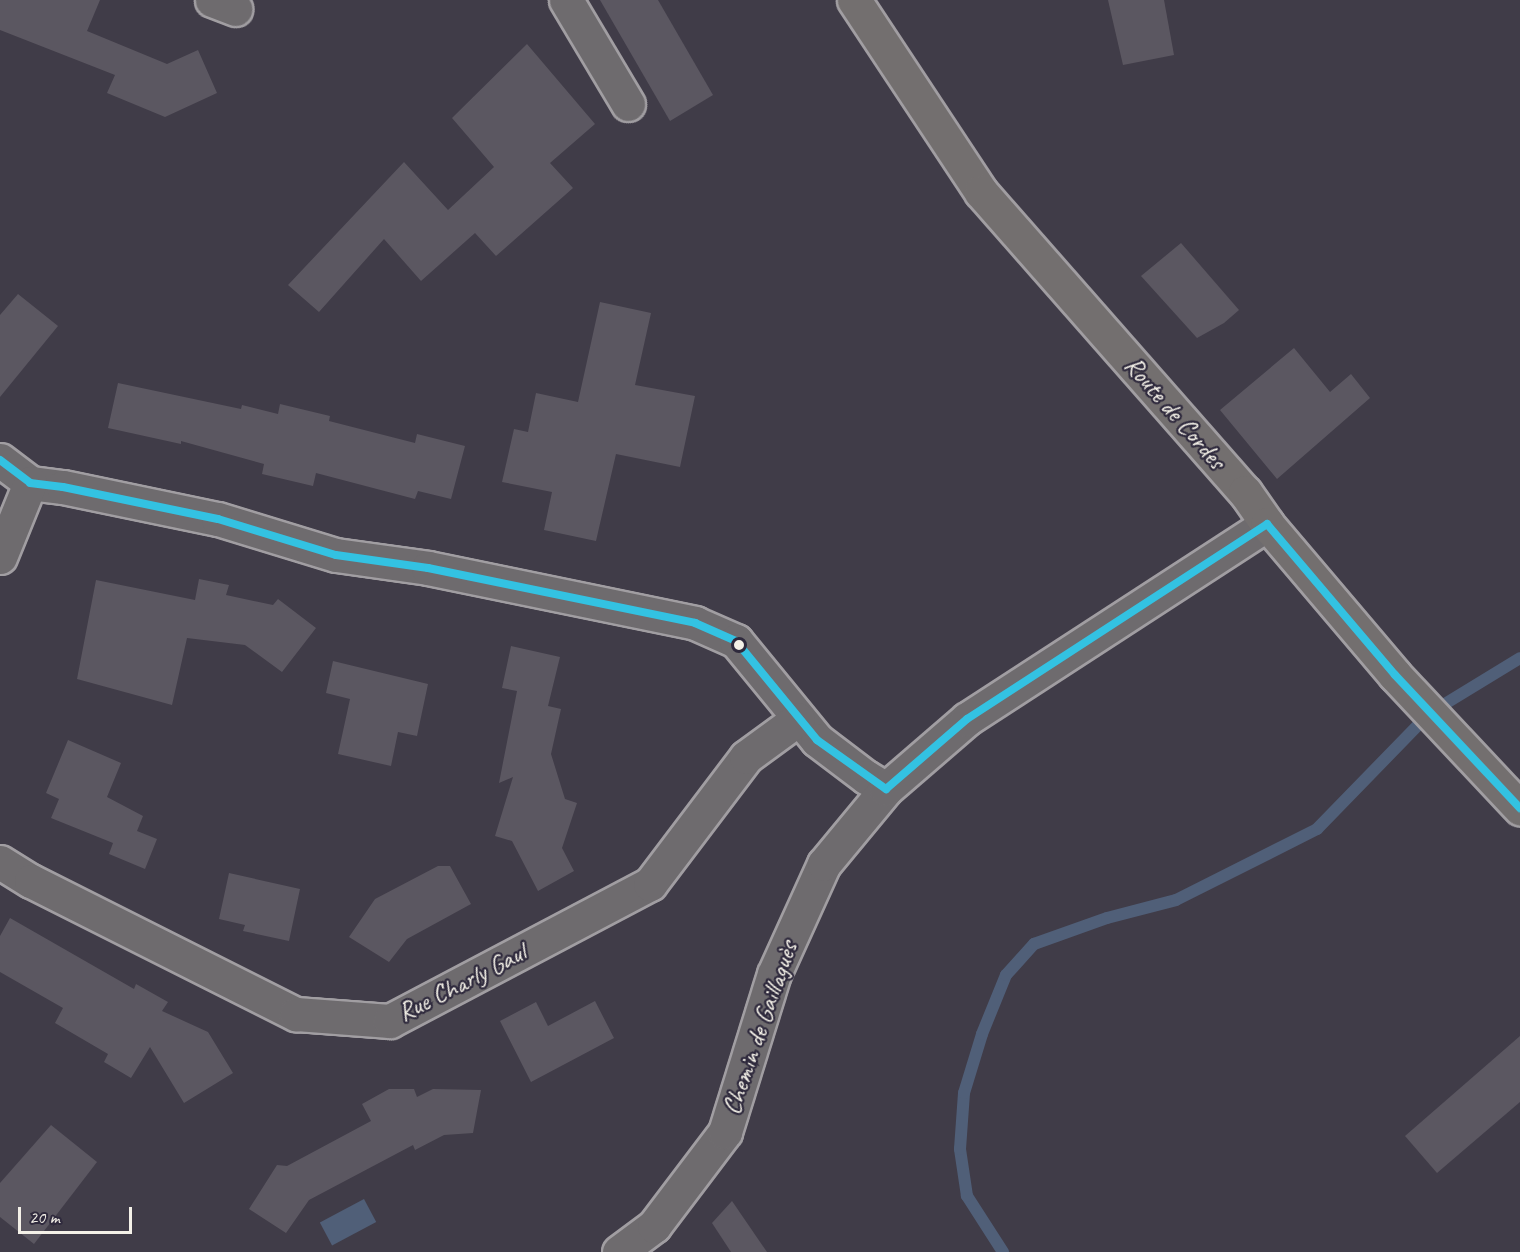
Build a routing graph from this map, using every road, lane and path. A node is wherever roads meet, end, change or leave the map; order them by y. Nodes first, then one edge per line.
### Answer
1 (566, 0) edge
2 (854, 0) edge
3 (628, 104) dead end
4 (0, 460) edge
5 (30, 483) junction
6 (1267, 524) junction
7 (0, 557) edge
8 (798, 718) junction
9 (886, 789) junction
10 (1520, 808) edge
11 (0, 862) edge
12 (619, 1252) edge

1 - 3 street
2 - 6 main road, Route de Cordes
4 - 5 street
5 - 7 street
5 - 8 street
6 - 9 street, Chemin de Gaillaguès
6 - 10 main road, Route de Cordes
8 - 9 street
8 - 11 street, Rue Charly Gaul
9 - 12 street, Chemin de Gaillaguès

